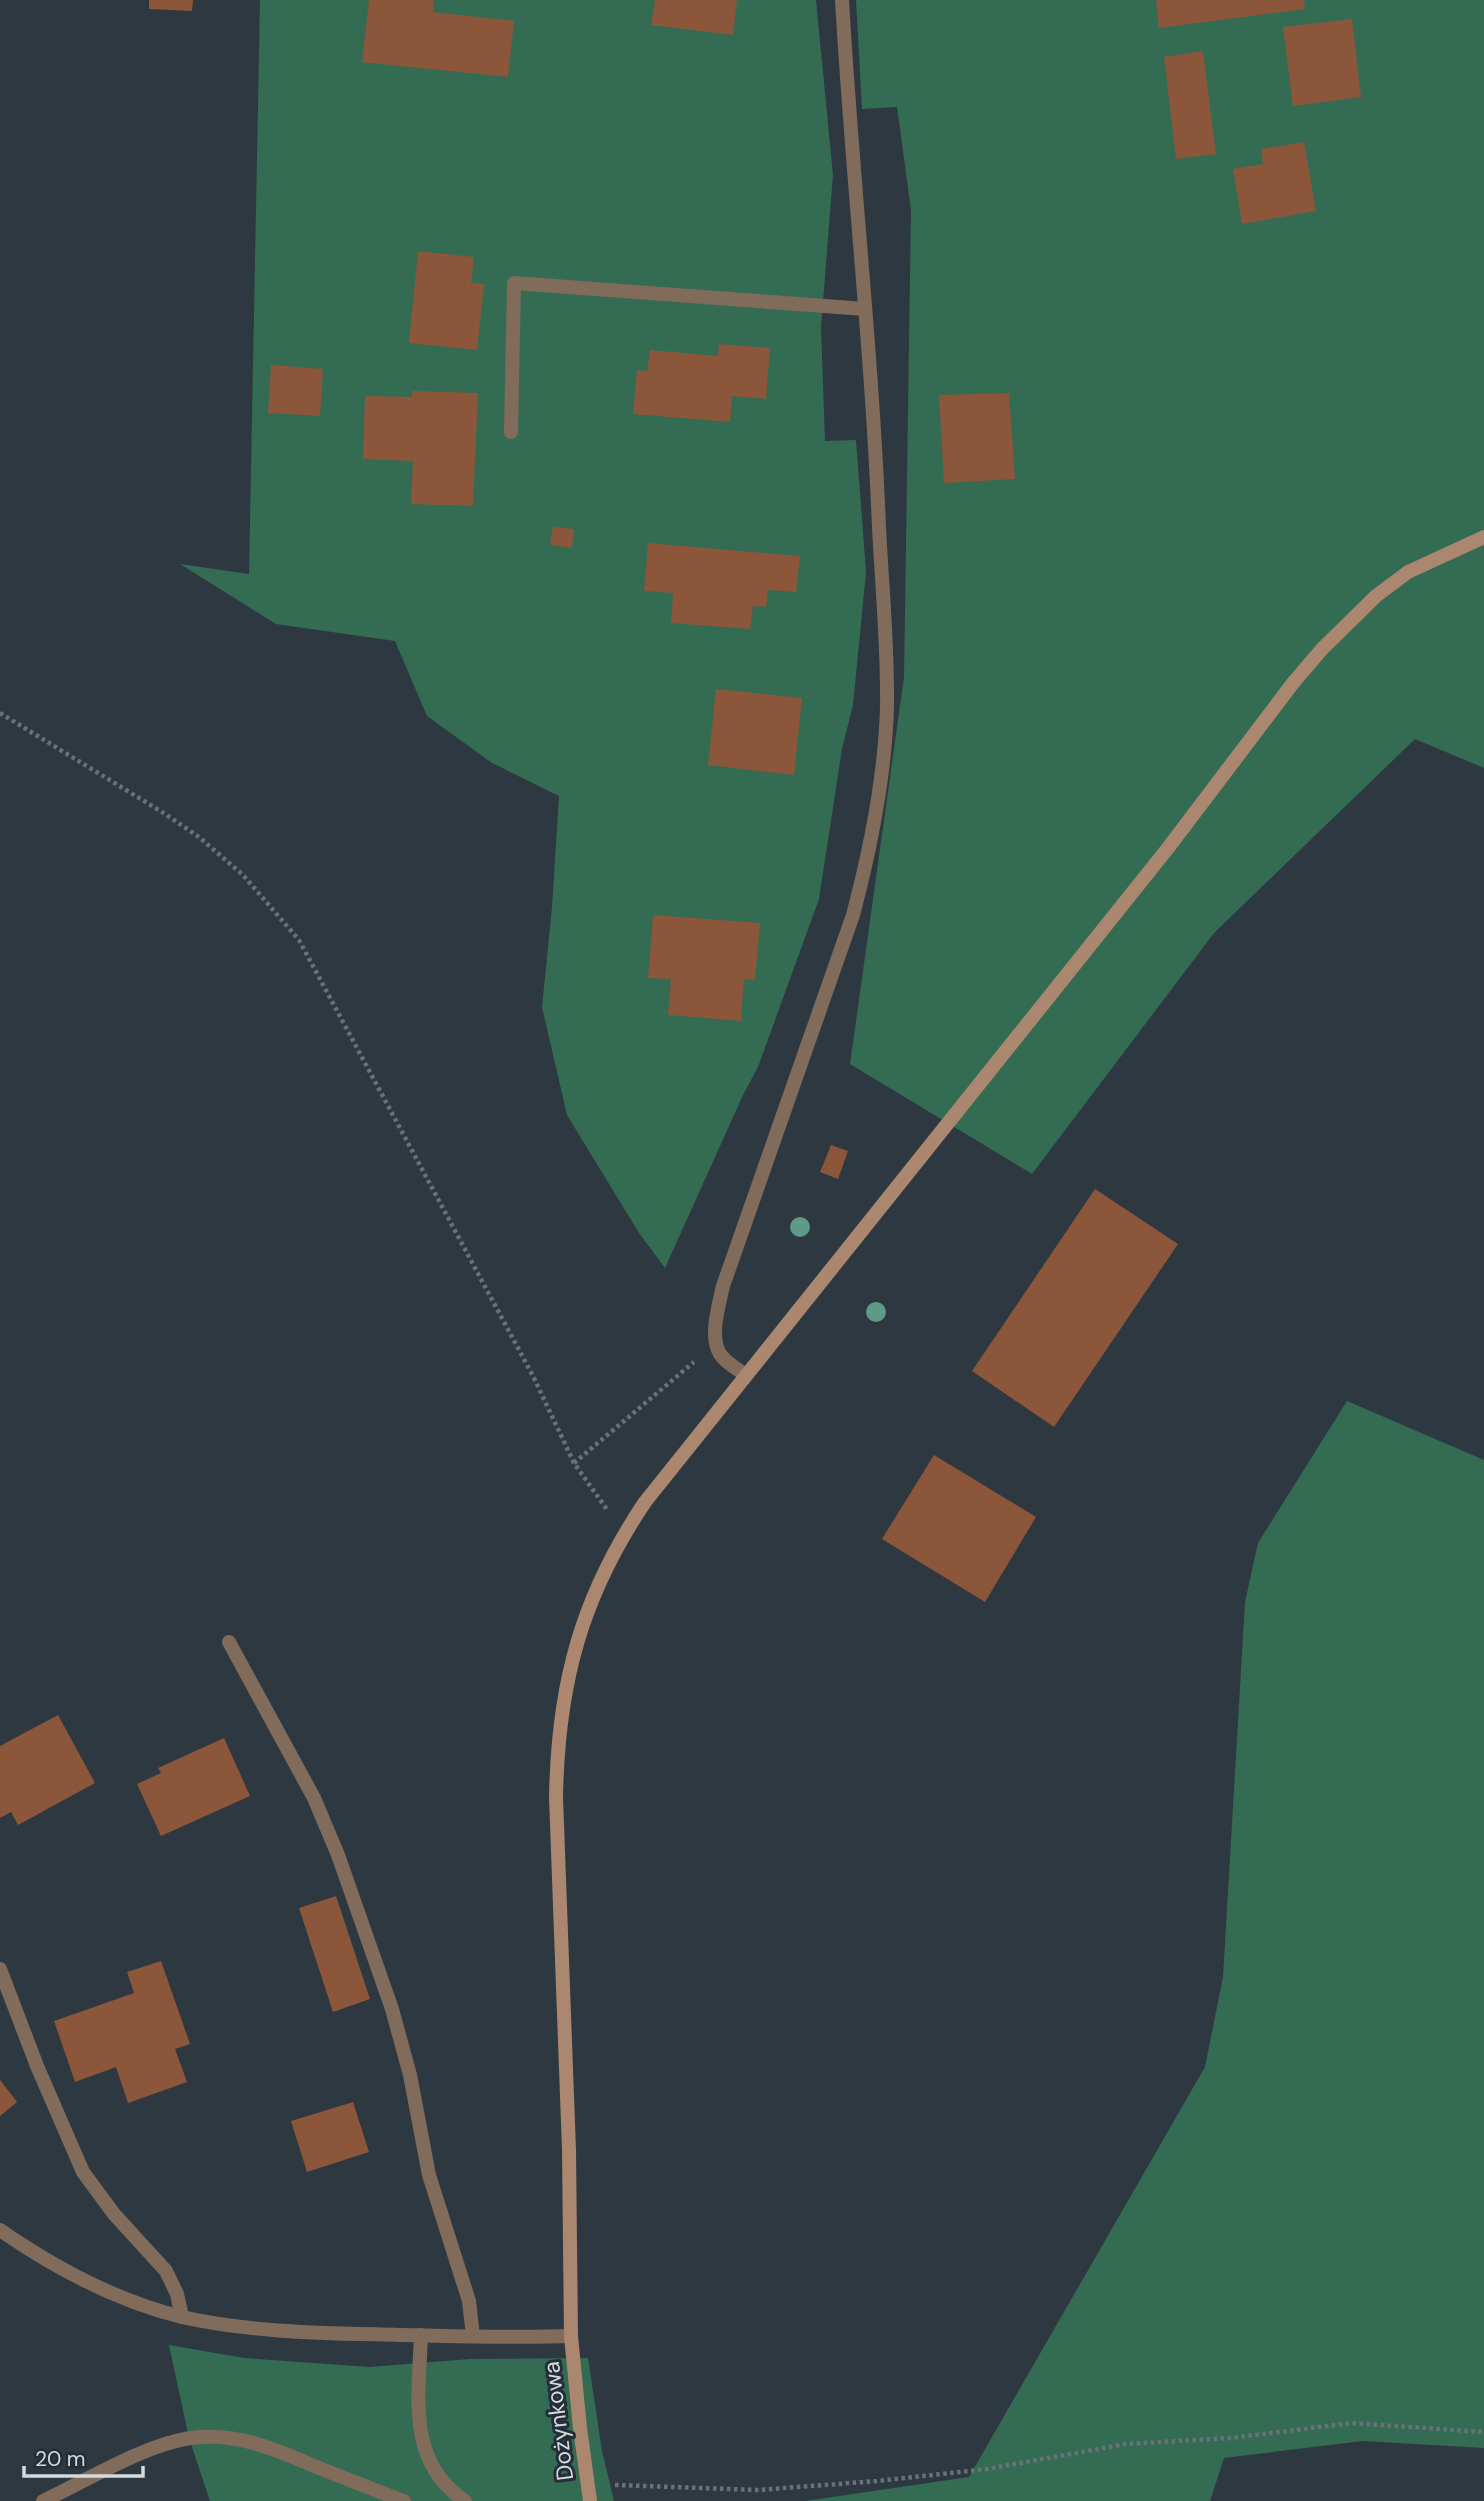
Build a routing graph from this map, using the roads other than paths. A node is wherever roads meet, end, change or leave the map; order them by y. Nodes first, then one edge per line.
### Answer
1 (842, 0) edge
2 (865, 309) junction
3 (510, 432) dead end
4 (1484, 537) edge
5 (746, 1375) junction
6 (229, 1642) dead end
7 (0, 1969) edge
8 (0, 2230) edge
9 (182, 2317) junction
10 (421, 2335) junction
11 (473, 2336) junction
12 (571, 2336) junction
13 (455, 2499) edge
14 (43, 2501) edge
15 (404, 2501) edge
16 (590, 2501) edge

1 - 2 street
2 - 3 street
2 - 5 street
4 - 5 street, Dożynkowa
5 - 12 street, Dożynkowa
6 - 11 street
7 - 9 street
8 - 9 street
9 - 10 street
10 - 11 street
10 - 13 street
11 - 12 street
12 - 16 street, Dożynkowa
14 - 15 street

